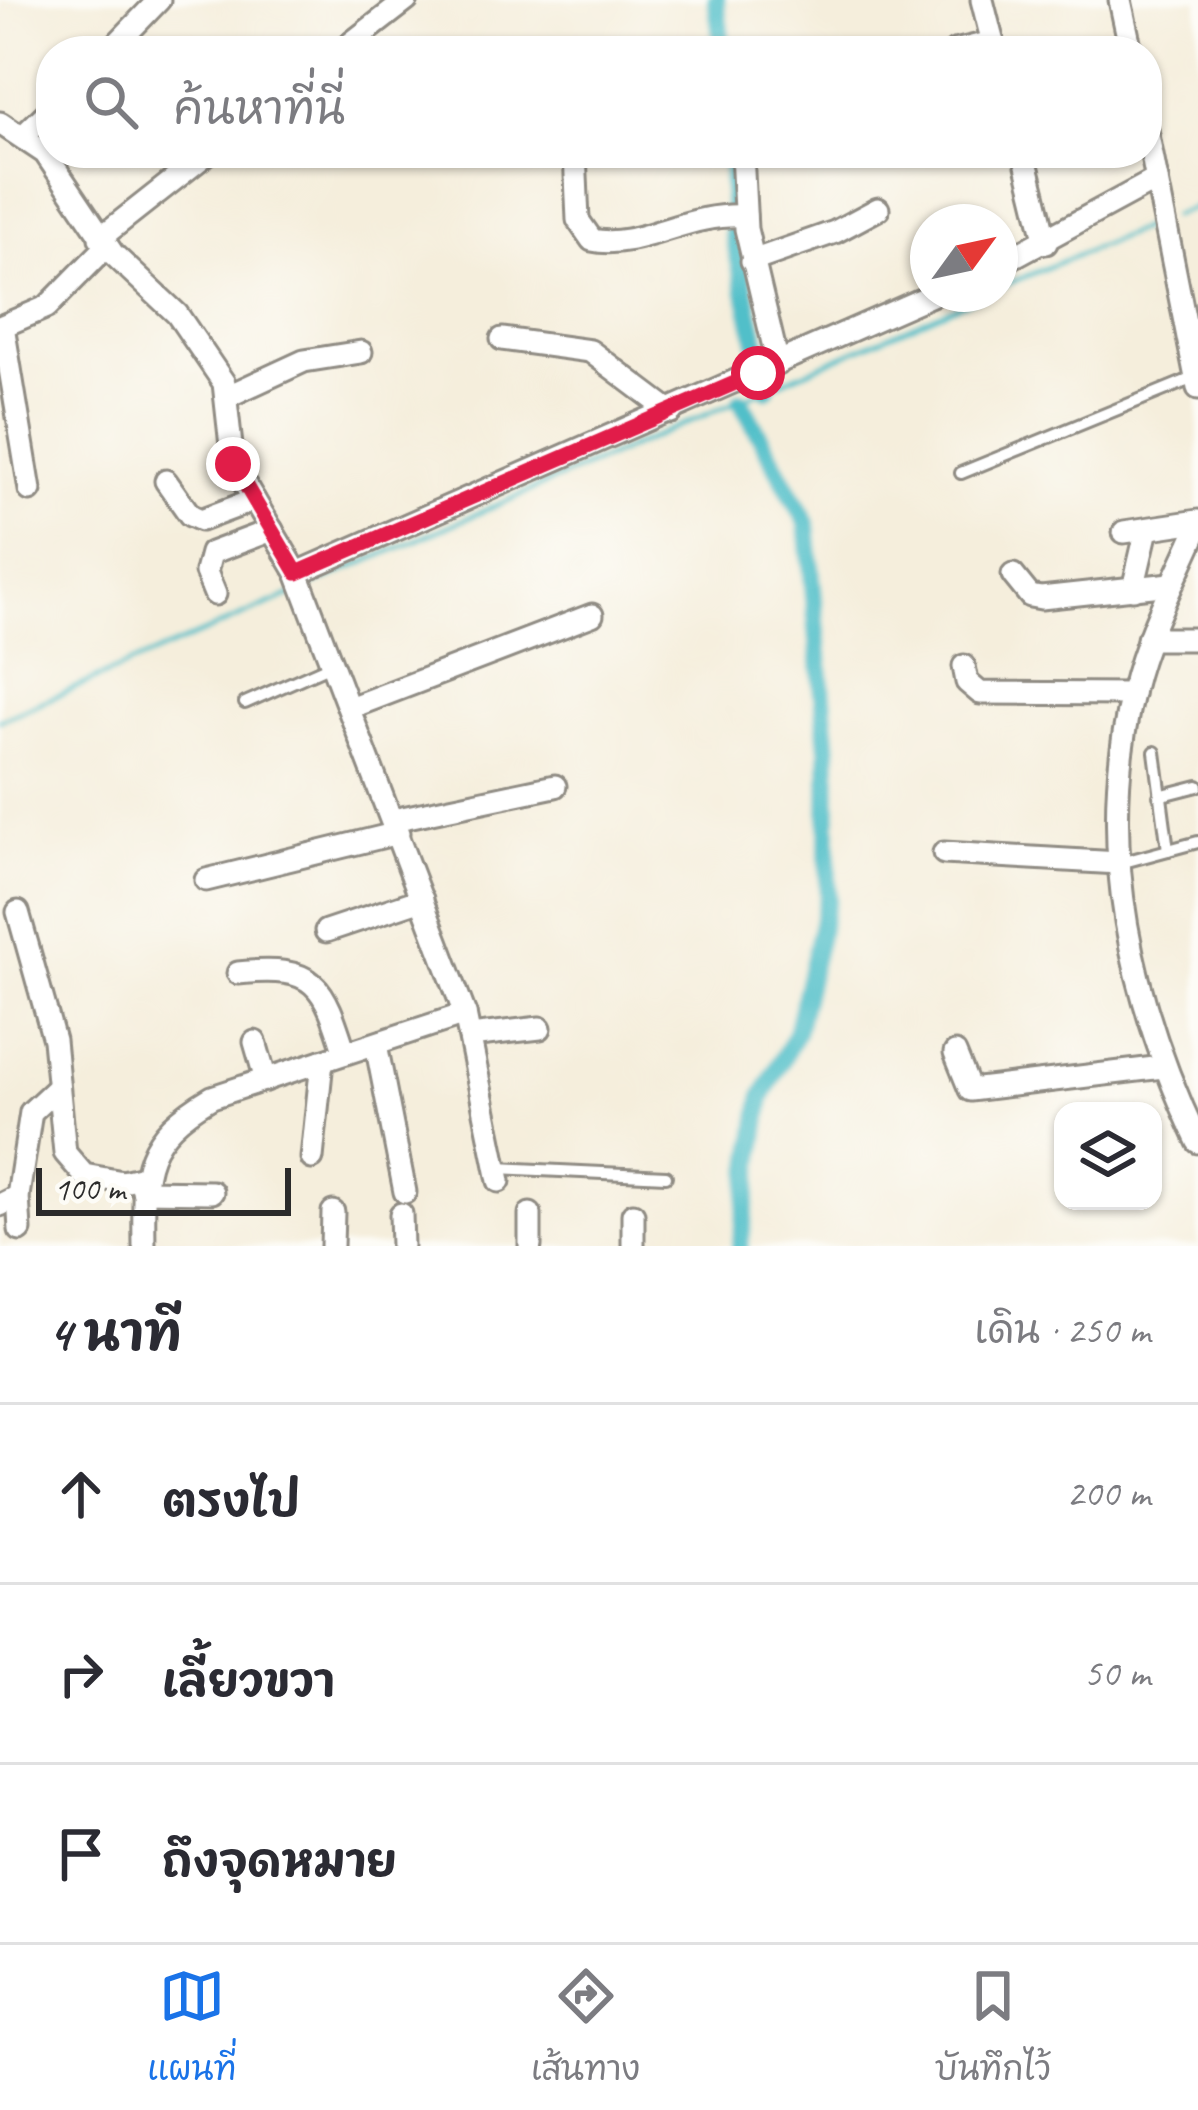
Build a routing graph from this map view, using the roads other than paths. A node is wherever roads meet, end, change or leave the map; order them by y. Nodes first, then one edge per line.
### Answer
1 (159, 0) edge
2 (406, 0) edge
3 (982, 0) edge
4 (1120, 0) edge
5 (124, 36) edge
6 (360, 36) edge
7 (991, 36) edge
8 (1128, 36) edge
9 (0, 123) edge
10 (36, 123) edge
11 (24, 135) junction
12 (36, 146) edge
13 (54, 168) edge
14 (190, 168) edge
15 (576, 168) edge
16 (741, 168) edge
17 (1028, 168) edge
18 (1155, 168) edge
19 (1159, 186) junction
20 (878, 209) dead end
21 (737, 215) junction
22 (103, 242) junction
23 (1046, 243) junction
24 (1018, 256) edge
25 (752, 261) junction
26 (1188, 275) edge
27 (910, 305) edge
28 (2, 326) edge
29 (502, 339) dead end
30 (361, 352) dead end
31 (769, 368) junction
32 (1197, 382) edge
33 (226, 397) junction
34 (671, 412) junction
35 (961, 472) dead end
36 (166, 481) dead end
37 (30, 490) dead end
38 (254, 500) junction
39 (272, 530) junction
40 (1197, 530) edge
41 (1013, 575) dead end
42 (301, 583) junction
43 (1171, 584) junction
44 (1132, 589) junction
45 (215, 594) dead end
46 (592, 614) dead end
47 (1148, 639) junction
48 (1198, 639) edge
49 (334, 663) junction
50 (964, 666) dead end
51 (1132, 694) junction
52 (245, 703) dead end
53 (352, 707) junction
54 (1155, 752) dead end
55 (555, 786) dead end
56 (1198, 786) edge
57 (1159, 796) junction
58 (396, 826) junction
59 (1198, 842) edge
60 (1168, 850) junction
61 (944, 853) dead end
62 (1119, 863) junction
63 (206, 880) dead end
64 (422, 899) junction
65 (18, 912) dead end
66 (326, 931) dead end
67 (238, 973) dead end
68 (468, 1025) junction
69 (540, 1028) dead end
70 (254, 1042) dead end
71 (376, 1044) junction
72 (955, 1052) dead end
73 (345, 1053) junction
74 (322, 1061) junction
75 (1163, 1067) junction
76 (266, 1080) junction
77 (58, 1087) junction
78 (1198, 1142) edge
79 (312, 1158) dead end
80 (498, 1174) joint
81 (667, 1176) dead end
82 (143, 1184) junction
83 (212, 1192) dead end
84 (9, 1200) edge
85 (333, 1212) dead end
86 (530, 1214) dead end
87 (633, 1214) dead end
88 (20, 1230) dead end
89 (144, 1246) edge
90 (332, 1246) edge
91 (402, 1246) edge
92 (530, 1246) edge
93 (633, 1246) edge

1 - 5 street
2 - 6 street
3 - 7 street
4 - 8 street
9 - 11 street
10 - 11 street
11 - 12 street
13 - 22 street
14 - 22 street
15 - 21 street
16 - 21 street
17 - 23 street
18 - 19 street
19 - 23 street
19 - 26 street
20 - 25 street
21 - 25 street
22 - 28 street
22 - 33 street
23 - 24 street
25 - 31 street
26 - 32 street
27 - 31 street
28 - 37 street
29 - 34 street
30 - 33 street
31 - 34 street
32 - 35 lane
33 - 38 street
34 - 42 street
36 - 38 street
38 - 39 street
39 - 42 street
39 - 45 street
40 - 43 street
40 - 44 street
41 - 44 street
42 - 49 street
43 - 44 street
43 - 47 street
46 - 53 street
47 - 48 street
47 - 51 street
49 - 52 lane
49 - 53 street
50 - 51 street
51 - 62 street
53 - 58 street
54 - 57 lane
55 - 58 street
56 - 57 lane
57 - 60 lane
58 - 63 street
58 - 64 street
59 - 60 lane
60 - 62 lane
61 - 62 street
62 - 75 street
64 - 66 street
64 - 68 street
65 - 77 street
67 - 73 street
68 - 69 street
68 - 71 street
68 - 80 street
70 - 76 street
71 - 73 street
71 - 91 street
72 - 75 street
73 - 74 street
74 - 76 street
74 - 79 street
75 - 78 street
76 - 82 street
77 - 82 street
77 - 84 street
80 - 81 lane
82 - 83 street
82 - 89 street
84 - 88 street
85 - 90 street
86 - 92 street
87 - 93 street

